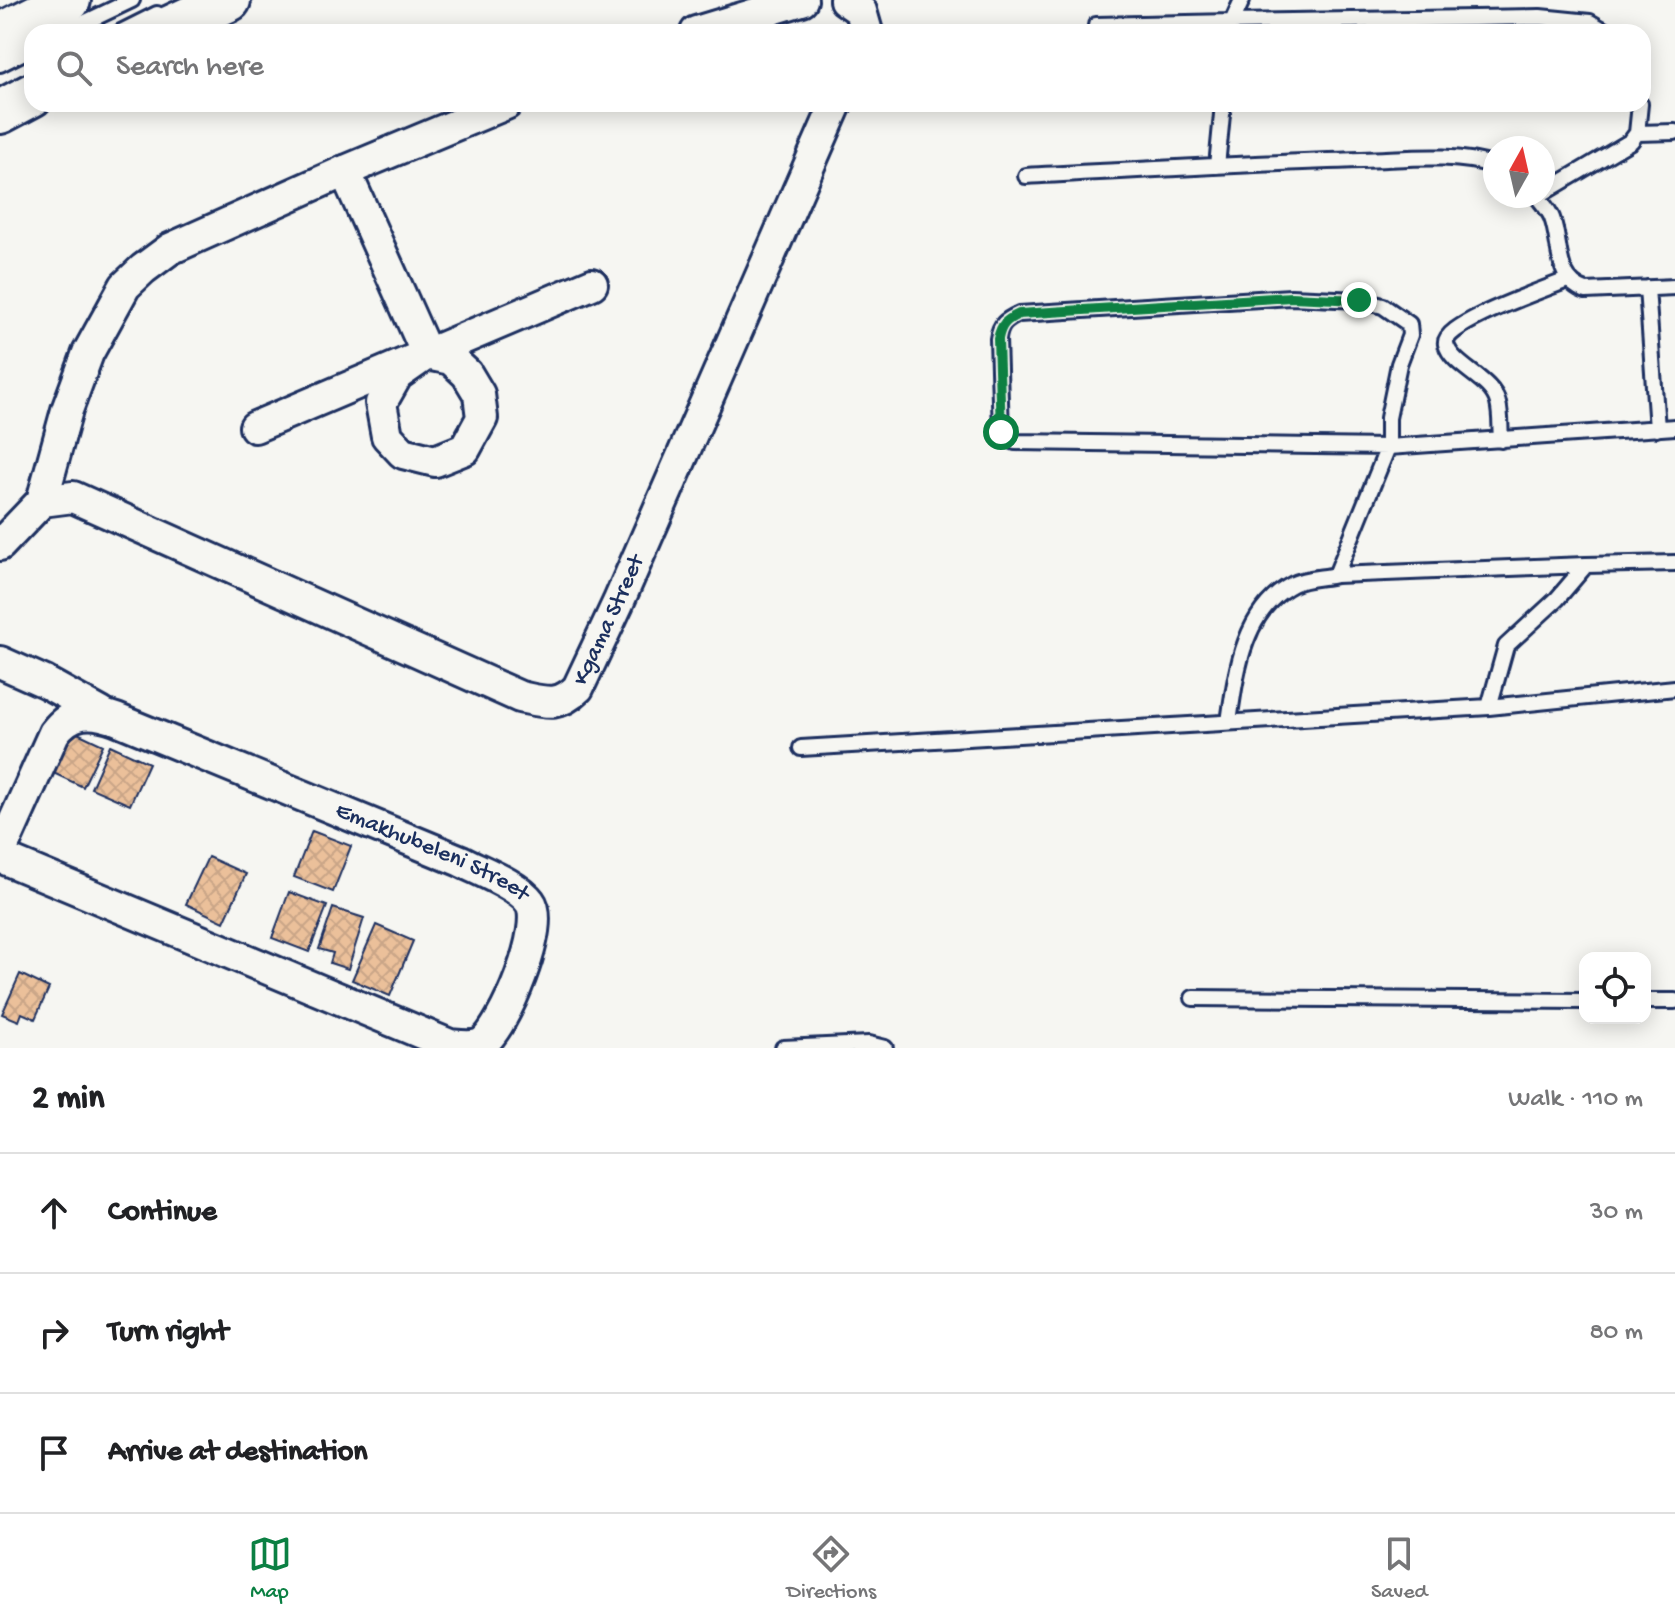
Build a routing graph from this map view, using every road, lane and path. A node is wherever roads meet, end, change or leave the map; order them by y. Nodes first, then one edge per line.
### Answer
1 (69, 0) edge
2 (132, 0) edge
3 (229, 0) edge
4 (802, 0) edge
5 (845, 0) edge
6 (1242, 0) edge
7 (167, 19) edge
8 (82, 24) edge
9 (722, 24) edge
10 (865, 24) edge
11 (1232, 24) edge
12 (1324, 24) edge
13 (1593, 24) edge
14 (0, 35) edge
15 (24, 52) edge
16 (0, 64) edge
17 (24, 99) edge
18 (0, 112) edge
19 (487, 112) edge
20 (833, 112) edge
21 (1222, 112) edge
22 (1639, 112) edge
23 (1675, 132) edge
24 (1637, 133) junction
25 (1483, 162) edge
26 (1217, 166) junction
27 (345, 171) junction
28 (1026, 176) dead end
29 (1555, 186) edge
30 (1546, 208) edge
31 (1567, 280) junction
32 (592, 284) dead end
33 (1675, 287) edge
34 (1647, 288) junction
35 (427, 354) junction
36 (255, 427) dead end
37 (1675, 427) edge
38 (1657, 429) junction
39 (1501, 440) junction
40 (1388, 447) junction
41 (42, 501) junction
42 (0, 545) edge
43 (1675, 563) edge
44 (1586, 565) junction
45 (1336, 575) junction
46 (0, 662) edge
47 (1675, 688) edge
48 (1489, 707) junction
49 (101, 713) junction
50 (1229, 722) junction
51 (801, 748) dead end
52 (0, 855) edge
53 (1193, 998) dead end
54 (1579, 1001) edge
55 (1651, 1001) edge
56 (1675, 1001) edge
57 (783, 1048) edge
58 (885, 1048) edge

1 - 14 main road
2 - 8 lane
3 - 7 main road
4 - 9 street
5 - 10 street
6 - 11 lane
12 - 13 lane
15 - 16 lane
17 - 18 main road
19 - 27 street
20 - 41 street, Kgama Street
21 - 26 lane
22 - 24 lane
23 - 24 lane
24 - 29 lane
25 - 26 lane
26 - 28 lane
27 - 35 street
27 - 41 street
30 - 31 lane
31 - 34 lane
31 - 39 lane
32 - 35 street
33 - 34 lane
34 - 38 lane
35 - 36 street
37 - 38 lane
38 - 39 lane
39 - 40 lane
40 - 40 lane
40 - 45 lane
41 - 42 street
43 - 44 lane
44 - 45 lane
44 - 48 lane
45 - 50 lane
46 - 49 street
47 - 48 lane
48 - 50 lane
49 - 52 street, Emakhubeleni Street
49 - 52 street, Emakhubeleni Street
50 - 51 lane
53 - 54 lane
55 - 56 lane
57 - 58 lane

